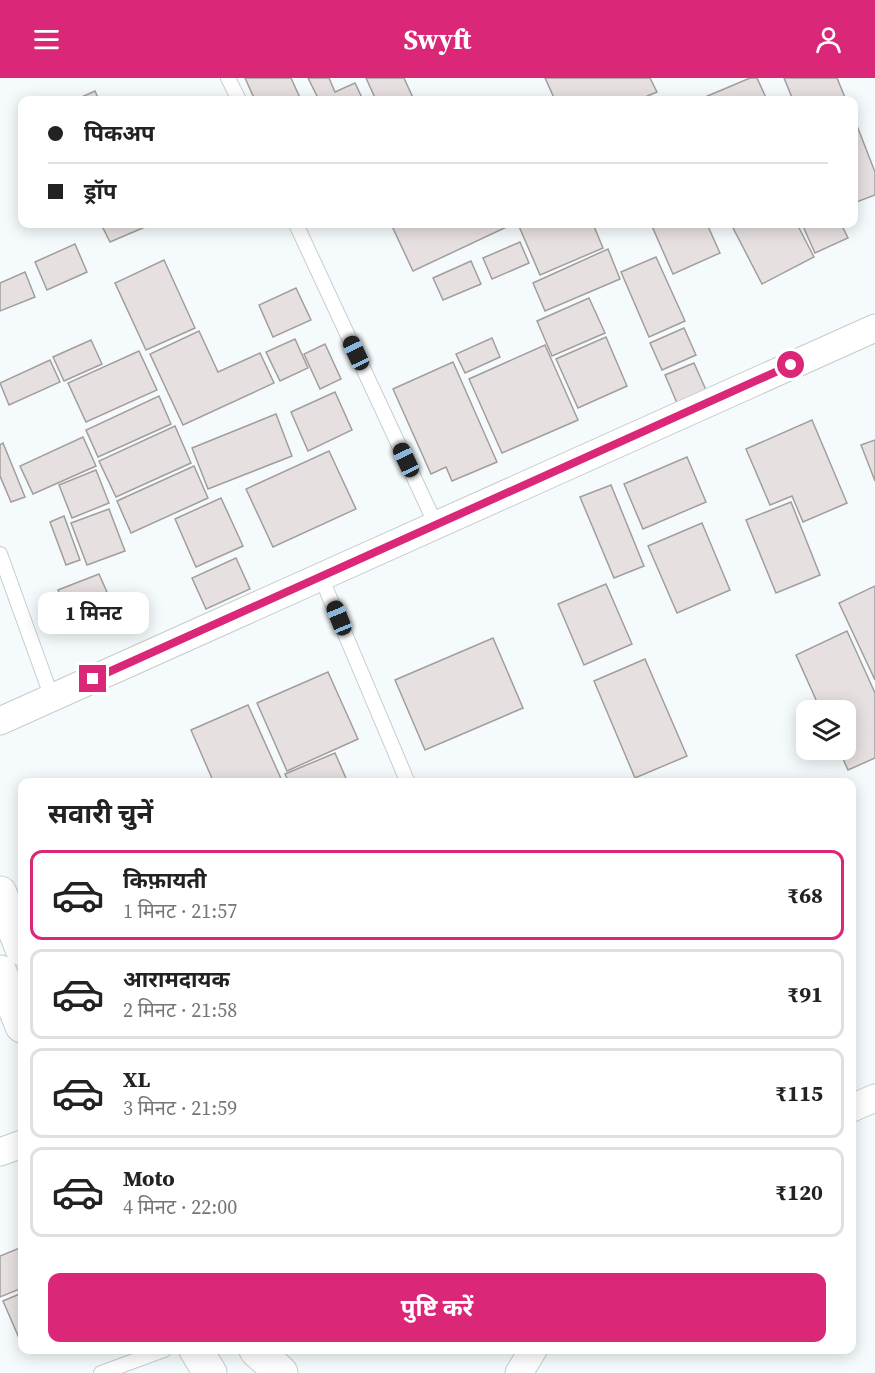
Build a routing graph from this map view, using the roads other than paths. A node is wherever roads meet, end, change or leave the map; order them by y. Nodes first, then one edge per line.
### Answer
1 (228, 78) edge
2 (237, 96) edge
3 (298, 228) edge
4 (875, 328) edge
5 (436, 525) junction
6 (0, 554) edge
7 (321, 576) junction
8 (52, 698) junction
9 (0, 721) edge
10 (406, 778) edge
11 (0, 893) edge
12 (18, 938) edge
13 (0, 972) edge
14 (18, 1016) edge
15 (875, 1098) edge
16 (856, 1106) edge
17 (18, 1145) edge
18 (0, 1152) edge
19 (155, 1354) edge
20 (198, 1354) edge
21 (260, 1354) edge
22 (531, 1354) edge
23 (144, 1359) junction
24 (101, 1373) edge
25 (150, 1373) edge
26 (210, 1373) edge
27 (281, 1373) edge
28 (519, 1373) edge

1 - 2 lane
3 - 5 lane
4 - 5 street
5 - 7 street
6 - 8 lane
7 - 8 street
7 - 10 lane
8 - 9 street
11 - 12 street
13 - 14 street
15 - 16 street
17 - 18 street
19 - 23 lane
20 - 26 street
21 - 27 street
22 - 28 street
23 - 24 lane
23 - 25 lane

